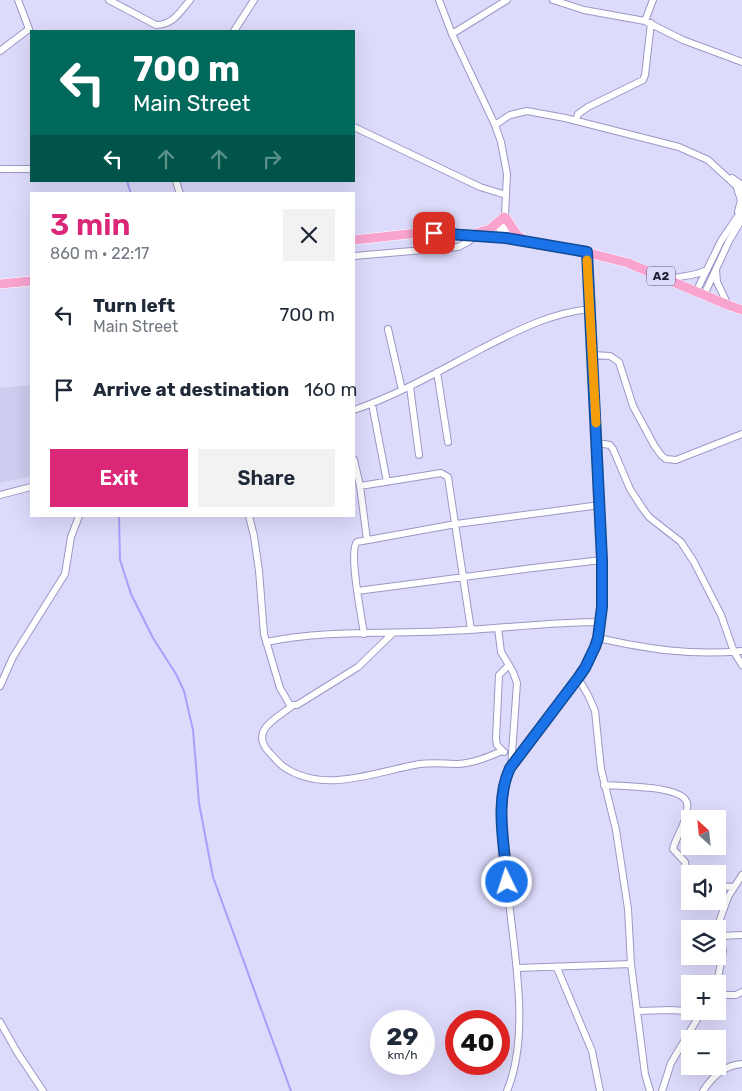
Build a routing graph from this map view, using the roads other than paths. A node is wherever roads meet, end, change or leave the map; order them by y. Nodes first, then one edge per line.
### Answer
1 (18, 0) edge
2 (109, 0) edge
3 (190, 0) edge
4 (254, 0) edge
5 (439, 0) edge
6 (507, 0) edge
7 (553, 0) edge
8 (653, 0) edge
9 (648, 22) junction
10 (31, 30) edge
11 (235, 30) edge
12 (30, 31) edge
13 (452, 34) junction
14 (0, 51) edge
15 (742, 62) edge
16 (576, 120) junction
17 (495, 125) junction
18 (355, 127) edge
19 (0, 169) edge
20 (30, 169) edge
21 (740, 188) edge
22 (506, 195) junction
23 (742, 210) edge
24 (505, 216) junction
25 (740, 217) edge
26 (439, 233) junction
27 (473, 235) junction
28 (502, 237) junction
29 (355, 240) edge
30 (526, 241) junction
31 (438, 249) junction
32 (587, 252) junction
33 (355, 256) edge
34 (716, 268) junction
35 (707, 269) junction
36 (670, 279) junction
37 (30, 281) edge
38 (0, 284) edge
39 (700, 293) junction
40 (728, 305) junction
41 (590, 308) junction
42 (742, 310) edge
43 (388, 329) dead end
44 (592, 355) junction
45 (437, 372) junction
46 (410, 387) junction
47 (402, 390) junction
48 (372, 404) junction
49 (355, 410) edge
50 (742, 434) edge
51 (448, 442) dead end
52 (597, 443) junction
53 (419, 455) dead end
54 (355, 464) edge
55 (387, 482) junction
56 (360, 486) junction
57 (30, 487) edge
58 (0, 495) edge
59 (600, 505) junction
60 (79, 517) edge
61 (249, 517) edge
62 (456, 524) junction
63 (367, 540) junction
64 (602, 560) junction
65 (463, 576) junction
66 (357, 590) junction
67 (600, 622) junction
68 (498, 628) junction
69 (471, 630) junction
70 (393, 633) junction
71 (364, 634) junction
72 (598, 638) junction
73 (266, 642) junction
74 (742, 651) edge
75 (734, 652) junction
76 (509, 665) junction
77 (742, 665) edge
78 (578, 678) junction
79 (0, 686) edge
80 (292, 706) junction
81 (502, 751) junction
82 (511, 757) junction
83 (510, 768) junction
84 (604, 785) junction
85 (685, 865) edge
86 (742, 875) edge
87 (726, 887) edge
88 (734, 888) junction
89 (720, 920) edge
90 (742, 935) edge
91 (726, 936) edge
92 (632, 964) junction
93 (517, 968) junction
94 (557, 968) junction
95 (742, 992) edge
96 (726, 995) edge
97 (638, 1010) junction
98 (681, 1011) edge
99 (697, 1020) edge
100 (0, 1022) edge
101 (742, 1064) edge
102 (43, 1091) edge
103 (507, 1091) edge
104 (600, 1091) edge
105 (650, 1091) edge
106 (662, 1091) edge
107 (703, 1091) edge

1 - 10 street
2 - 3 street
4 - 11 street
5 - 13 street
6 - 13 street
7 - 9 street
8 - 9 street
9 - 15 street
9 - 16 street
12 - 14 street
13 - 17 street
16 - 17 street
16 - 21 street
17 - 22 street
18 - 22 street
19 - 20 street
21 - 25 street
22 - 24 street
23 - 25 street
24 - 27 highway
24 - 28 street
24 - 30 highway
25 - 34 street
25 - 35 street
26 - 27 highway, A2
26 - 29 highway, A2
26 - 31 highway
27 - 28 highway, A2
27 - 31 street
28 - 30 highway, A2
30 - 32 highway, A2
31 - 33 street
32 - 36 highway, A2
32 - 41 street
34 - 39 street
34 - 40 street
35 - 36 street
35 - 39 street
36 - 39 highway, A2
37 - 38 highway
39 - 40 highway, A2
40 - 42 highway, A2
41 - 44 street
41 - 45 street
43 - 47 street
44 - 50 street
44 - 52 street
45 - 46 street
45 - 51 street
46 - 47 street
46 - 53 street
47 - 48 street
48 - 49 street
48 - 55 street
52 - 59 street
52 - 75 street
54 - 56 street
55 - 56 street
55 - 62 street
56 - 63 street
57 - 58 street
59 - 62 street
59 - 64 street
60 - 79 street
61 - 73 street
62 - 63 street
62 - 65 street
63 - 66 street
64 - 65 street
64 - 67 street
65 - 66 street
65 - 69 street
66 - 71 street
67 - 68 street
67 - 72 street
68 - 69 street
68 - 76 street
69 - 70 street
70 - 71 street
70 - 80 street
71 - 73 street
72 - 75 street
72 - 78 street
73 - 80 street
74 - 75 street
75 - 77 street
76 - 81 street
76 - 82 street
78 - 83 street
78 - 84 street
80 - 81 street
81 - 82 street
82 - 83 street
83 - 93 street
84 - 85 street
84 - 92 street
86 - 88 street
87 - 88 street
88 - 89 street
90 - 91 street
92 - 94 street
92 - 97 street
93 - 94 street
93 - 103 street
94 - 104 street
95 - 96 street
97 - 98 street
97 - 105 street
99 - 106 street
100 - 102 street
101 - 107 street

